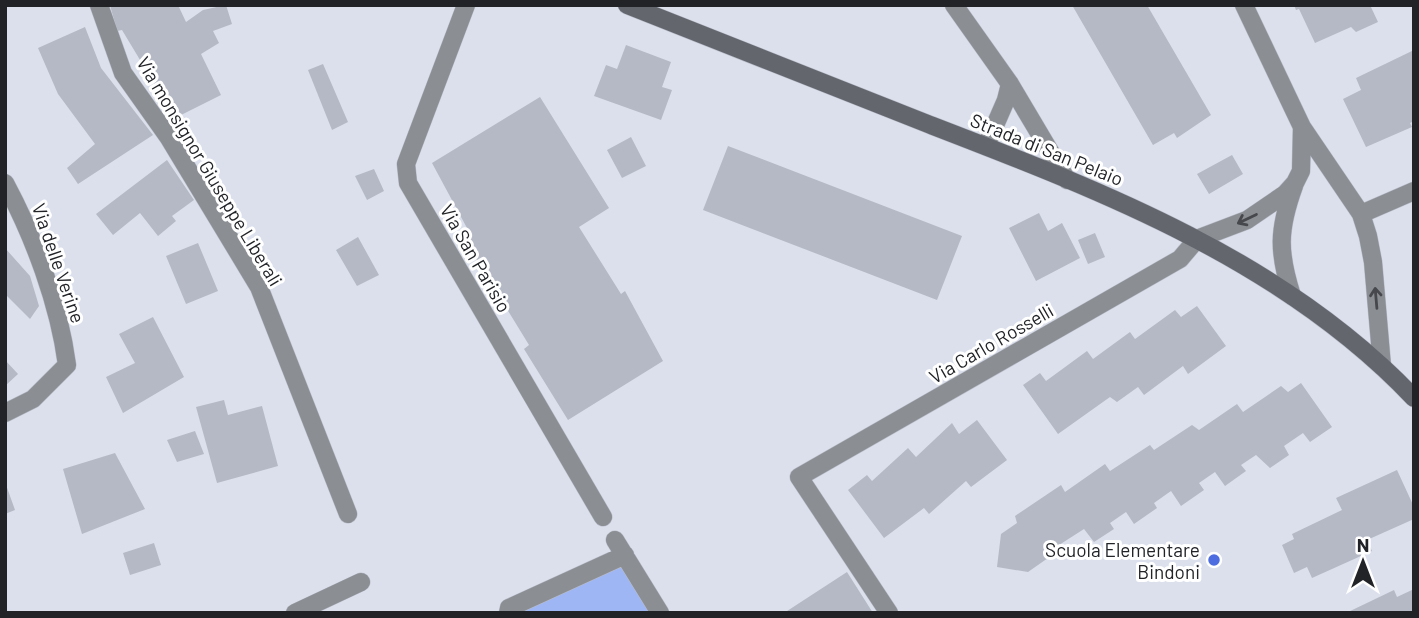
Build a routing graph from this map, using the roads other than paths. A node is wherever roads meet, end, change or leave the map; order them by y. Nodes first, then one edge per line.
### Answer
1 (99, 5) edge
2 (466, 5) edge
3 (627, 5) edge
4 (954, 5) edge
5 (1244, 5) edge
6 (1010, 84) junction
7 (1302, 127) junction
8 (986, 146) junction
9 (1067, 180) junction
10 (5, 183) edge
11 (1295, 183) junction
12 (1414, 191) edge
13 (1361, 214) junction
14 (1197, 239) junction
15 (1292, 296) junction
16 (1382, 366) junction
17 (1414, 398) edge
18 (5, 413) edge
19 (348, 514) dead end
20 (603, 517) dead end
21 (361, 582) dead end
22 (296, 613) edge
23 (508, 613) edge
24 (660, 613) edge
25 (889, 613) edge

1 - 19 street, Via monsignor Giuseppe Liberali
2 - 20 street, Via San Parisio
3 - 8 main road, Strada di San Pelaio
4 - 6 street
5 - 7 street
6 - 8 street
6 - 9 street
7 - 11 street
7 - 13 street
8 - 9 main road, Strada di San Pelaio
9 - 14 main road, Strada di San Pelaio
10 - 18 street, Via delle Verine
11 -> 14 street
11 - 15 street
12 - 13 street
16 -> 13 street
14 - 15 main road, Strada di San Pelaio
14 - 25 street, Via Carlo Rosselli
15 - 16 main road, Strada di San Pelaio
16 - 17 main road, Strada di San Pelaio
21 - 22 street
23 - 24 street

